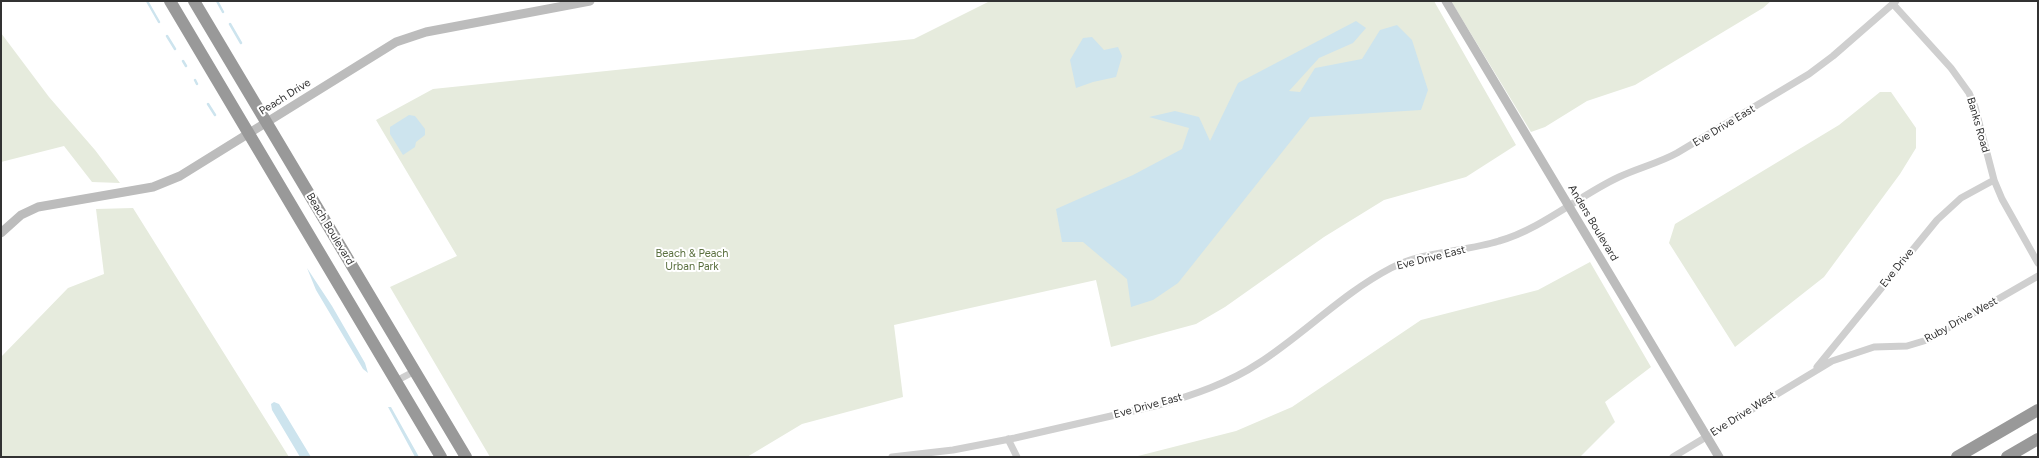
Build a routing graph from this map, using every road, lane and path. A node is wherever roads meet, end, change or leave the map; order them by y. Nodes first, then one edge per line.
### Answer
1 (170, 1) edge
2 (194, 1) edge
3 (590, 1) edge
4 (1446, 1) edge
5 (1894, 2) edge
6 (267, 123) junction
7 (249, 134) junction
8 (1994, 180) junction
9 (1569, 206) junction
10 (1, 233) edge
11 (2038, 263) edge
12 (2038, 276) edge
13 (415, 371) junction
14 (1813, 371) junction
15 (396, 381) junction
16 (2038, 410) edge
17 (1706, 436) junction
18 (2038, 439) edge
19 (1008, 440) junction
20 (441, 457) edge
21 (466, 457) edge
22 (892, 457) edge
23 (1017, 457) edge
24 (1673, 457) edge
25 (1719, 457) edge
26 (1957, 457) edge
27 (2007, 457) edge

1 - 7 highway
2 - 6 highway, Beach Boulevard
3 - 6 street, Peach Drive
4 - 9 street, Anders Boulevard
5 - 8 street, Banks Road
5 - 9 street, Eve Drive East
6 - 7 street, Peach Drive
6 - 13 highway, Beach Boulevard
7 - 10 street, Peach Drive
7 - 15 highway
8 - 11 street, Banks Road
8 - 14 street, Eve Drive
9 - 17 street, Anders Boulevard
9 - 19 street, Eve Drive East
12 - 14 street, Ruby Drive West
13 - 15 street
13 - 21 highway, Beach Boulevard
14 - 17 street, Eve Drive West
15 - 20 highway
16 - 26 highway
17 - 24 street, Eve Drive West
17 - 25 street, Anders Boulevard
18 - 27 highway
19 - 22 street, Eve Drive East
19 - 23 street

